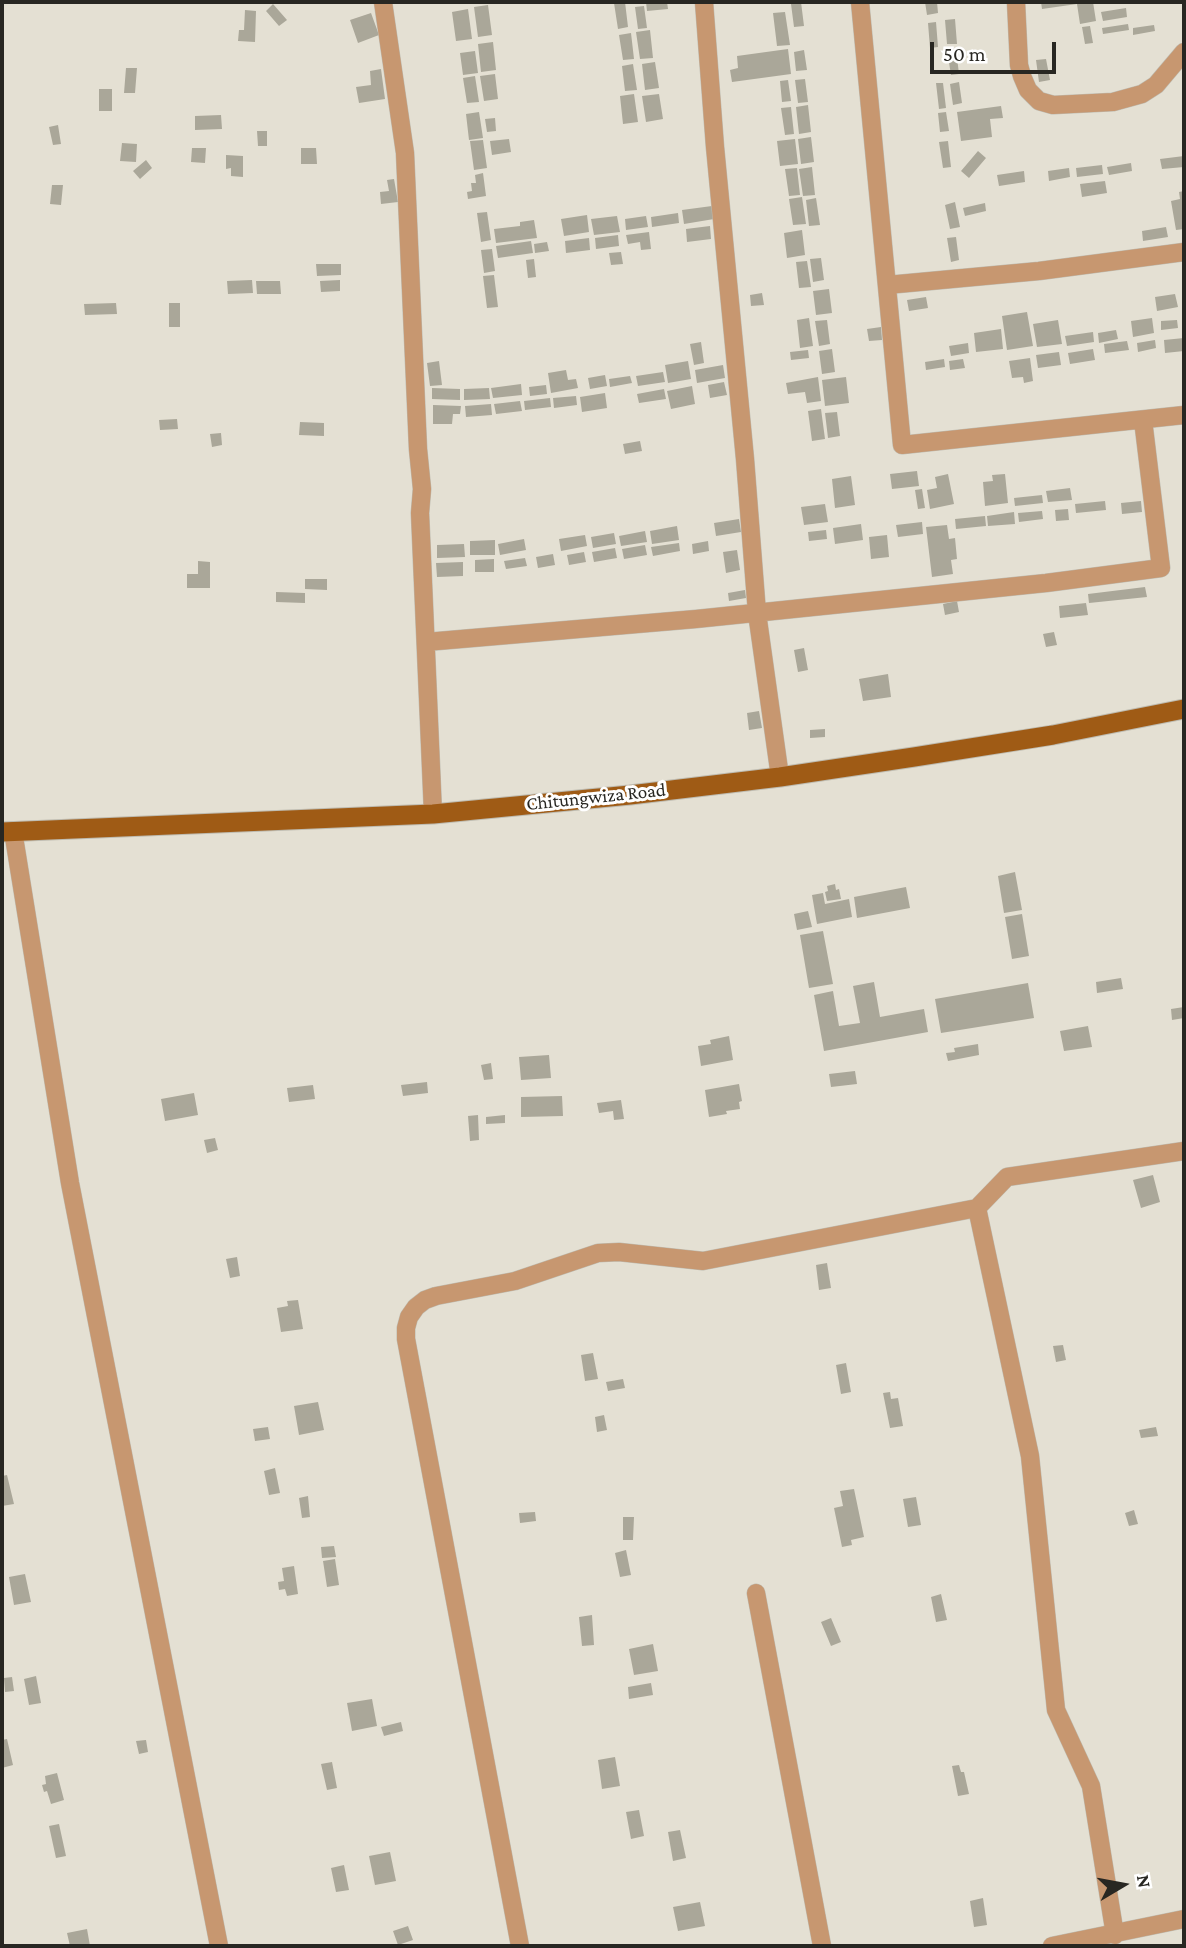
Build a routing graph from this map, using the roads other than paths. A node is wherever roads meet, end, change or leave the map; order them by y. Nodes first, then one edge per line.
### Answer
1 (383, 2) edge
2 (704, 2) edge
3 (860, 2) edge
4 (1016, 2) edge
5 (1184, 52) edge
6 (1184, 252) edge
7 (887, 285) junction
8 (1184, 415) edge
9 (1143, 419) junction
10 (757, 613) junction
11 (426, 642) junction
12 (1184, 709) edge
13 (780, 778) junction
14 (433, 814) junction
15 (7, 831) edge
16 (1184, 1151) edge
17 (977, 1208) junction
18 (756, 1594) dead end
19 (1184, 1919) edge
20 (1115, 1935) junction
21 (219, 1946) edge
22 (520, 1946) edge
23 (822, 1946) edge
24 (1052, 1946) edge

1 - 11 street
2 - 10 street
3 - 7 street
4 - 5 street
6 - 7 street
7 - 9 street
8 - 9 street
9 - 10 street
10 - 11 street
10 - 13 street
11 - 14 street
12 - 13 main road, Chitungwiza Road
13 - 14 main road, Chitungwiza Road
14 - 15 main road, Chitungwiza Road
15 - 21 street
16 - 17 street
17 - 20 street
17 - 22 street
18 - 23 street
19 - 20 street
20 - 24 street

